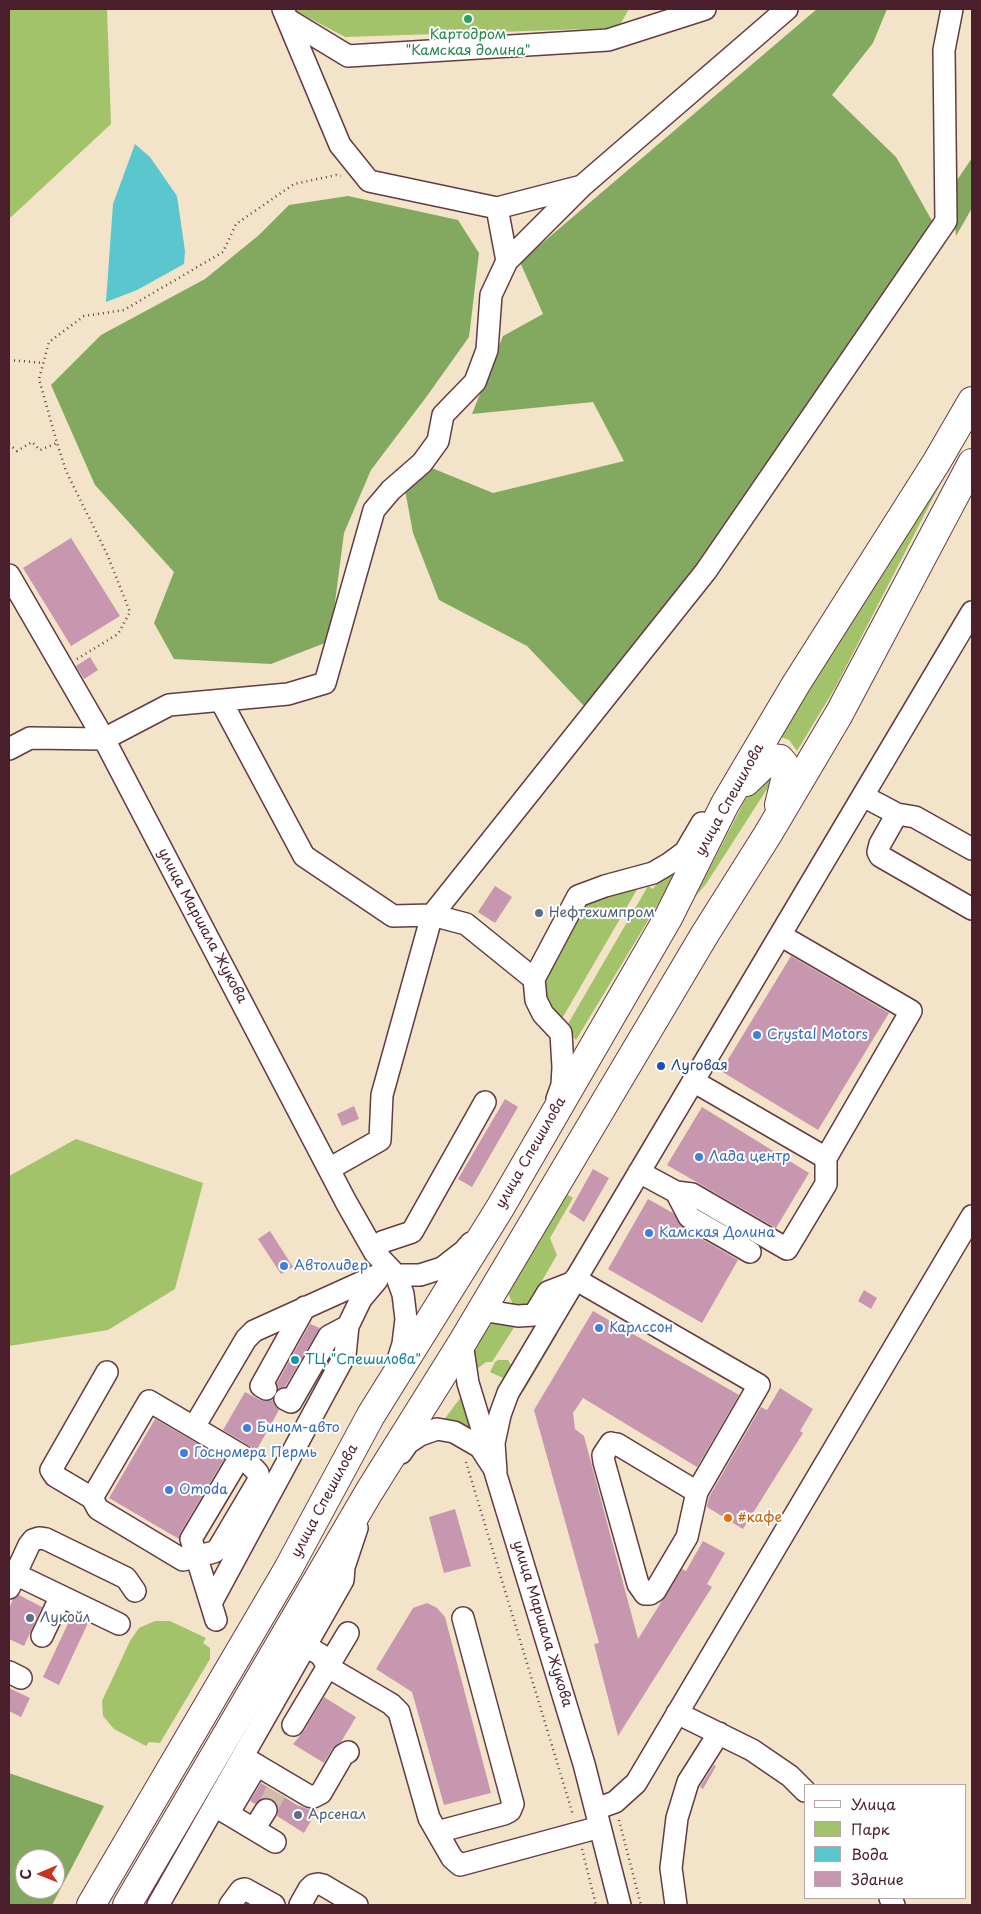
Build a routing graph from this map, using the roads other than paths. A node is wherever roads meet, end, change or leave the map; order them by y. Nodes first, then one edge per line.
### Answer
1 (705, 9) edge
2 (787, 9) edge
3 (952, 9) edge
4 (285, 14) edge
5 (582, 186) junction
6 (497, 208) junction
7 (507, 261) junction
8 (972, 401) edge
9 (972, 463) edge
10 (9, 575) edge
11 (972, 612) edge
12 (221, 700) junction
13 (104, 739) junction
14 (9, 749) edge
15 (863, 796) junction
16 (725, 804) junction
17 (897, 814) junction
18 (768, 834) junction
19 (972, 848) edge
20 (972, 909) edge
21 (432, 915) junction
22 (780, 935) junction
23 (534, 978) junction
24 (694, 1081) junction
25 (485, 1102) dead end
26 (552, 1117) junction
27 (826, 1158) junction
28 (329, 1169) junction
29 (640, 1172) junction
30 (676, 1192) junction
31 (500, 1208) junction
32 (972, 1216) edge
33 (750, 1252) dead end
34 (375, 1253) junction
35 (388, 1274) junction
36 (575, 1280) junction
37 (305, 1307) junction
38 (481, 1310) junction
39 (348, 1326) junction
40 (462, 1343) junction
41 (107, 1372) dead end
42 (468, 1382) junction
43 (266, 1389) dead end
44 (508, 1393) junction
45 (285, 1399) dead end
46 (371, 1415) junction
47 (194, 1427) junction
48 (496, 1472) junction
49 (369, 1492) junction
50 (697, 1492) junction
51 (92, 1498) junction
52 (196, 1556) junction
53 (12, 1581) edge
54 (135, 1591) dead end
55 (60, 1596) junction
56 (463, 1618) dead end
57 (119, 1624) dead end
58 (348, 1633) dead end
59 (42, 1636) dead end
60 (306, 1646) junction
61 (328, 1667) junction
62 (677, 1713) junction
63 (293, 1725) dead end
64 (720, 1733) junction
65 (348, 1752) dead end
66 (250, 1761) junction
67 (804, 1790) edge
68 (275, 1794) junction
69 (221, 1810) junction
70 (605, 1819) junction
71 (254, 1830) junction
72 (437, 1832) junction
73 (275, 1842) dead end
74 (91, 1905) edge
75 (127, 1905) edge
76 (158, 1905) edge
77 (230, 1905) edge
78 (274, 1905) edge
79 (300, 1905) edge
80 (357, 1905) edge
81 (620, 1905) edge
82 (676, 1905) edge

1 - 4 street
2 - 5 street
3 - 21 street
4 - 6 street
5 - 6 street
5 - 7 street
6 - 7 street
7 - 12 street
8 - 16 main road, улица Спешилова
9 - 18 main road
10 - 13 street, улица Маршала Жукова
11 - 15 street
12 - 13 street
12 - 21 street
13 - 14 street
13 - 28 street, улица Маршала Жукова
15 - 17 street
15 - 22 street
16 - 18 main road
16 - 23 street
16 - 26 main road, улица Спешилова
17 - 19 street
17 - 20 street
18 - 38 main road
21 - 23 street
21 - 28 street
22 - 24 street
22 - 27 street
23 - 26 street
24 - 27 street
24 - 29 street
25 - 34 street
26 - 31 main road, улица Спешилова
27 - 30 street
28 - 34 street, улица Маршала Жукова
29 - 30 street
29 - 36 street
30 - 33 street
31 - 35 street
31 - 46 main road, улица Спешилова
32 - 62 street
34 - 35 street, улица Маршала Жукова
35 - 37 street
35 - 39 street
35 - 46 street
36 - 38 street
36 - 44 street
36 - 50 street
37 - 43 street
37 - 47 street
38 - 40 main road
39 - 45 street
39 - 52 street
40 - 42 street, улица Маршала Жукова
40 - 49 main road
41 - 51 street
42 - 44 street
42 - 48 street, улица Маршала Жукова
44 - 48 street
46 - 74 main road, улица Спешилова
47 - 51 street
47 - 52 street
48 - 49 street
48 - 70 street, улица Маршала Жукова
49 - 60 street
49 - 75 main road
50 - 50 street
51 - 52 street
53 - 54 street
53 - 55 street
55 - 57 street
55 - 59 street
56 - 72 street
58 - 61 street
60 - 61 street
60 - 66 street
61 - 63 street
61 - 72 street
62 - 64 street
62 - 70 street
64 - 67 street
64 - 82 street
65 - 68 street
66 - 68 street
66 - 69 street
68 - 71 street
69 - 71 street
69 - 76 street
70 - 72 street
70 - 81 street, улица Маршала Жукова
71 - 73 street
77 - 78 street
79 - 80 street

